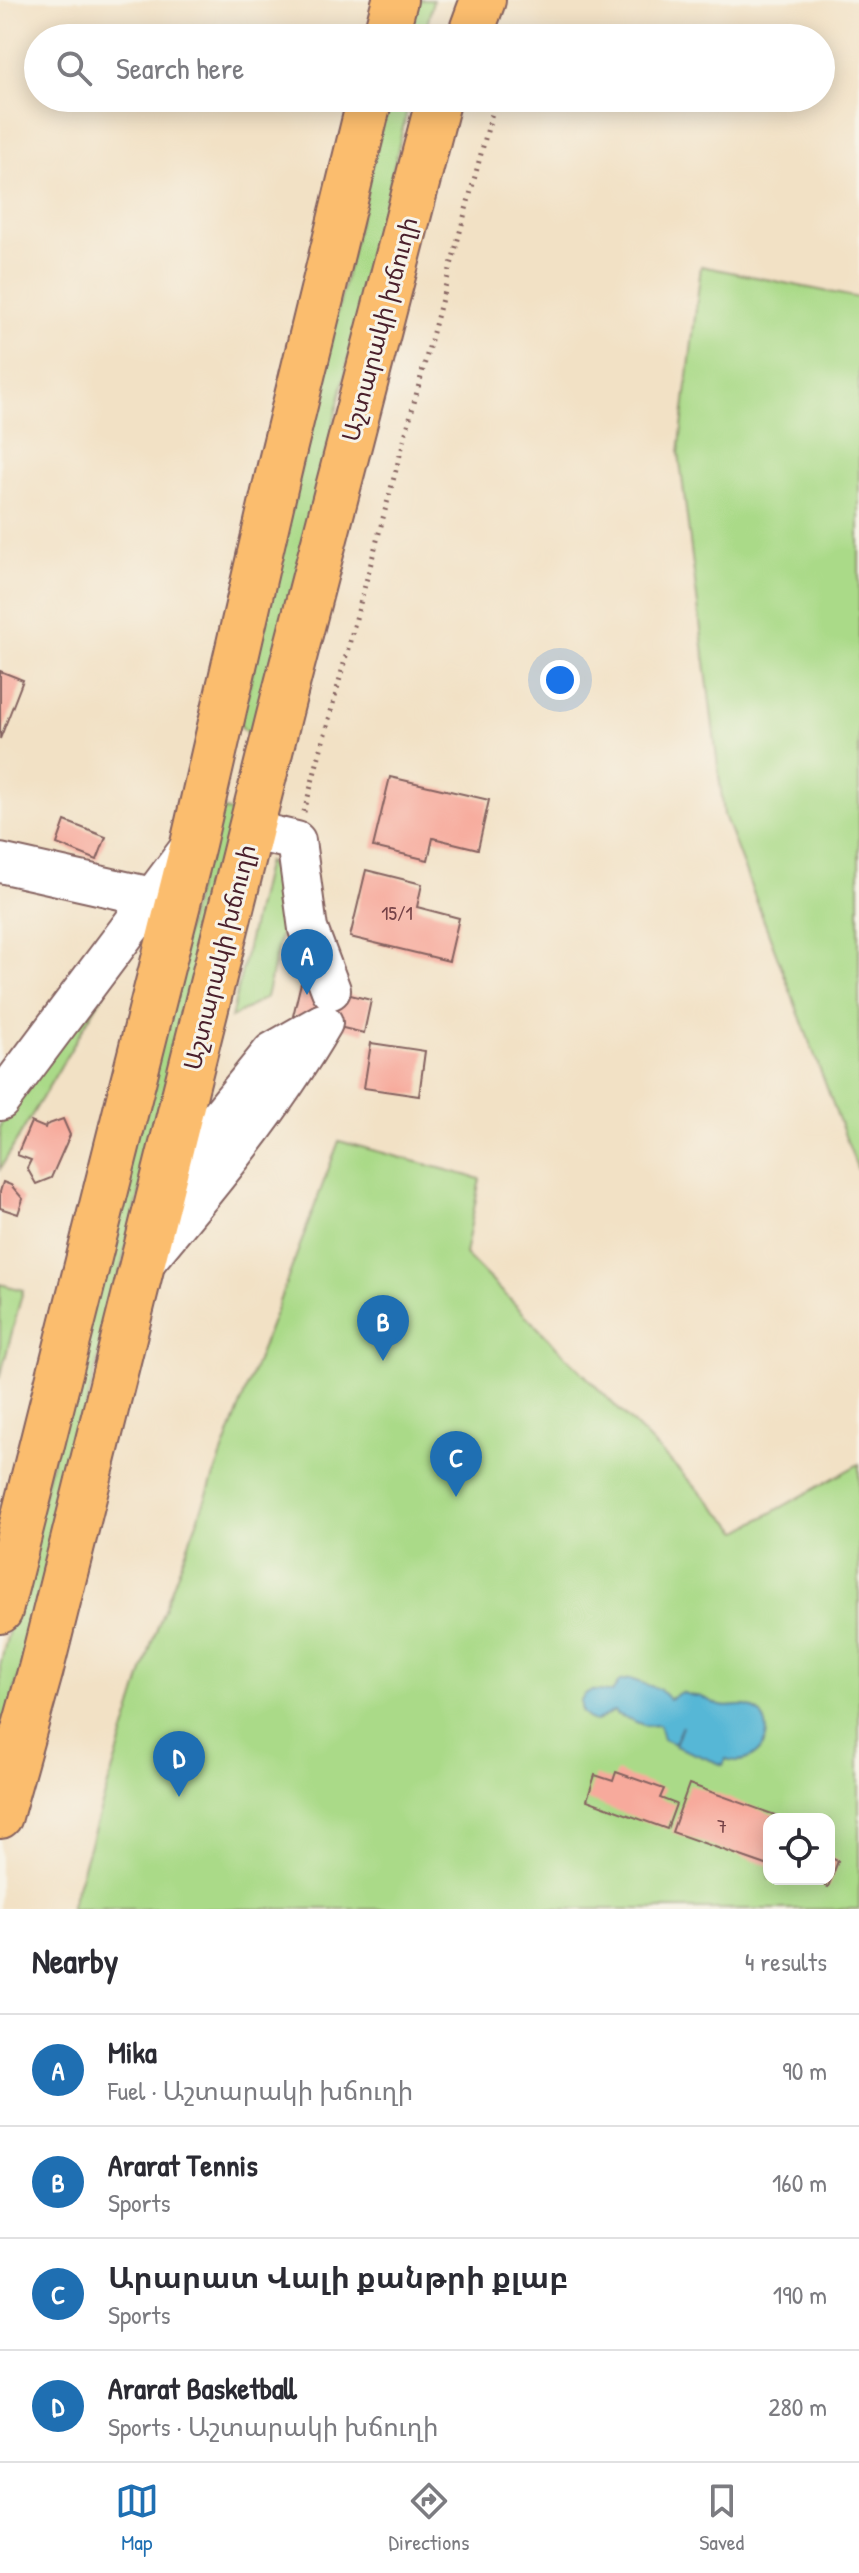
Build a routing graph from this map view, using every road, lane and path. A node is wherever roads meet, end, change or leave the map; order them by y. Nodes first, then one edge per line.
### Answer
1 (395, 0) edge
2 (465, 0) edge
3 (483, 0) edge
4 (389, 24) edge
5 (459, 24) edge
6 (474, 24) edge
7 (367, 112) edge
8 (435, 112) edge
9 (442, 112) edge
10 (492, 112) edge
11 (419, 176) junction
12 (325, 706) dead end
13 (333, 707) junction
14 (215, 749) junction
15 (268, 759) junction
16 (250, 830) junction
17 (296, 841) junction
18 (193, 844) junction
19 (0, 863) edge
20 (152, 897) junction
21 (331, 990) dead end
22 (0, 1101) edge
23 (156, 1210) junction
24 (142, 1266) junction
25 (0, 1611) edge
26 (0, 1816) edge

1 - 4 highway
2 - 5 highway
3 - 6 highway
7 - 14 highway
8 - 11 highway, Աշտարակի խճուղի
9 - 11 highway
10 - 13 path
11 - 15 highway, Աշտարակի խճուղի
12 - 13 path
13 - 17 path
14 - 15 highway
14 - 18 highway
15 - 16 highway, Աշտարակի խճուղի
16 - 17 street
16 - 23 highway, Աշտարակի խճուղի
17 - 21 street
18 - 20 street
18 - 25 highway
19 - 20 street
20 - 22 street
23 - 24 highway, Աշտարակի խճուղի
23 - 24 street
24 - 26 highway, Աշտարակի խճուղի

